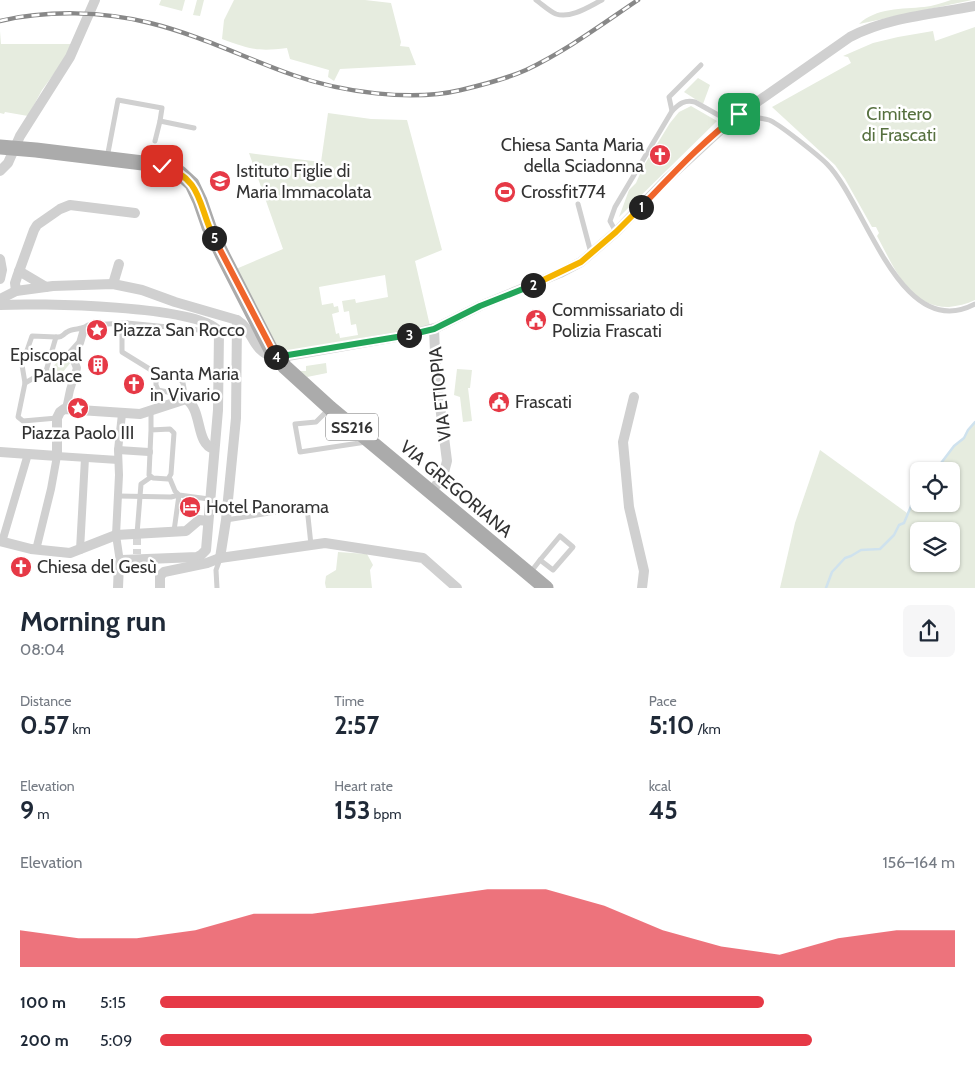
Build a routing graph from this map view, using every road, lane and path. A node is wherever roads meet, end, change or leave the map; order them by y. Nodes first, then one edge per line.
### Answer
1 (96, 0) edge
2 (536, 0) edge
3 (602, 0) edge
4 (975, 6) edge
5 (701, 65) dead end
6 (672, 111) junction
7 (739, 114) junction
8 (160, 120) junction
9 (730, 122) junction
10 (194, 128) dead end
11 (155, 141) dead end
12 (7, 147) edge
13 (107, 158) junction
14 (0, 171) edge
15 (578, 204) dead end
16 (135, 213) dead end
17 (616, 232) junction
18 (592, 254) junction
19 (0, 259) edge
20 (119, 264) dead end
21 (18, 271) junction
22 (0, 279) edge
23 (113, 284) junction
24 (46, 287) junction
25 (15, 292) junction
26 (0, 299) edge
27 (11, 304) junction
28 (975, 304) edge
29 (0, 305) edge
30 (237, 320) junction
31 (127, 323) junction
32 (212, 325) junction
33 (84, 329) junction
34 (434, 329) junction
35 (56, 337) junction
36 (276, 358) junction
37 (156, 373) junction
38 (25, 383) junction
39 (634, 397) dead end
40 (186, 399) junction
41 (330, 408) junction
42 (66, 409) junction
43 (151, 411) junction
44 (122, 414) junction
45 (57, 418) junction
46 (151, 430) junction
47 (370, 442) junction
48 (214, 449) junction
49 (118, 450) junction
50 (0, 452) edge
51 (150, 452) junction
52 (28, 454) junction
53 (57, 456) junction
54 (85, 458) junction
55 (118, 460) junction
56 (151, 477) junction
57 (170, 479) junction
58 (431, 492) junction
59 (179, 495) junction
60 (118, 496) junction
61 (140, 496) junction
62 (209, 499) junction
63 (226, 520) junction
64 (208, 521) junction
65 (174, 532) junction
66 (116, 535) junction
67 (137, 536) junction
68 (1, 542) edge
69 (311, 545) junction
70 (36, 550) junction
71 (80, 550) junction
72 (220, 558) junction
73 (540, 560) junction
74 (120, 562) junction
75 (530, 574) junction
76 (118, 588) edge
77 (160, 588) edge
78 (217, 588) edge
79 (457, 588) edge
80 (546, 588) edge
81 (642, 588) edge

1 - 12 street
2 - 3 lane
4 - 7 street
5 - 6 lane
6 - 9 lane
6 - 17 lane
7 - 9 street
7 - 28 lane
8 - 10 lane
8 - 11 lane
8 - 13 lane
9 - 17 street
12 - 13 main road, SS216
12 - 14 street
13 - 36 main road, SS216
15 - 18 lane
16 - 21 street
17 - 18 street
18 - 34 street
19 - 22 street
20 - 23 street
21 - 24 street
21 - 25 street
23 - 24 street
23 - 30 street
24 - 25 street
25 - 26 street
25 - 27 street
27 - 29 street
27 - 32 street
30 - 36 street
30 - 63 street
31 - 32 lane
31 - 33 lane
31 - 37 lane
32 - 48 street
33 - 35 lane
33 - 42 street
34 - 36 street
34 - 58 street, VIA ETIOPIA
35 - 38 lane
35 - 38 lane
36 - 41 main road, VIA GREGORIANA / SS216
37 - 40 lane
37 - 40 lane
38 - 45 lane
39 - 81 street
40 - 43 street
40 - 48 street
41 - 47 main road, VIA GREGORIANA / SS216
41 - 47 lane
42 - 44 street
42 - 45 street
43 - 44 street
43 - 46 lane
44 - 49 street
45 - 53 street
46 - 51 lane
46 - 57 lane
47 - 58 main road, VIA GREGORIANA / SS216
48 - 62 street
49 - 51 street
49 - 55 street
50 - 52 street
51 - 56 lane
52 - 53 street
52 - 68 street
53 - 54 street
53 - 70 street
54 - 55 street
54 - 71 street
55 - 60 street
56 - 57 lane
56 - 61 lane
57 - 59 lane
58 - 75 main road, VIA GREGORIANA / SS216
59 - 61 lane
59 - 62 lane
59 - 65 lane
60 - 61 lane
60 - 66 street
61 - 67 lane
62 - 64 street
63 - 69 lane
63 - 72 street
64 - 65 street
64 - 74 street
65 - 67 street
66 - 67 street
66 - 71 street
66 - 74 street
68 - 70 street
69 - 72 street
69 - 79 street
70 - 71 street
72 - 77 street
72 - 78 lane
73 - 73 lane
73 - 75 lane
74 - 76 street
75 - 80 main road, VIA GREGORIANA / SS216

